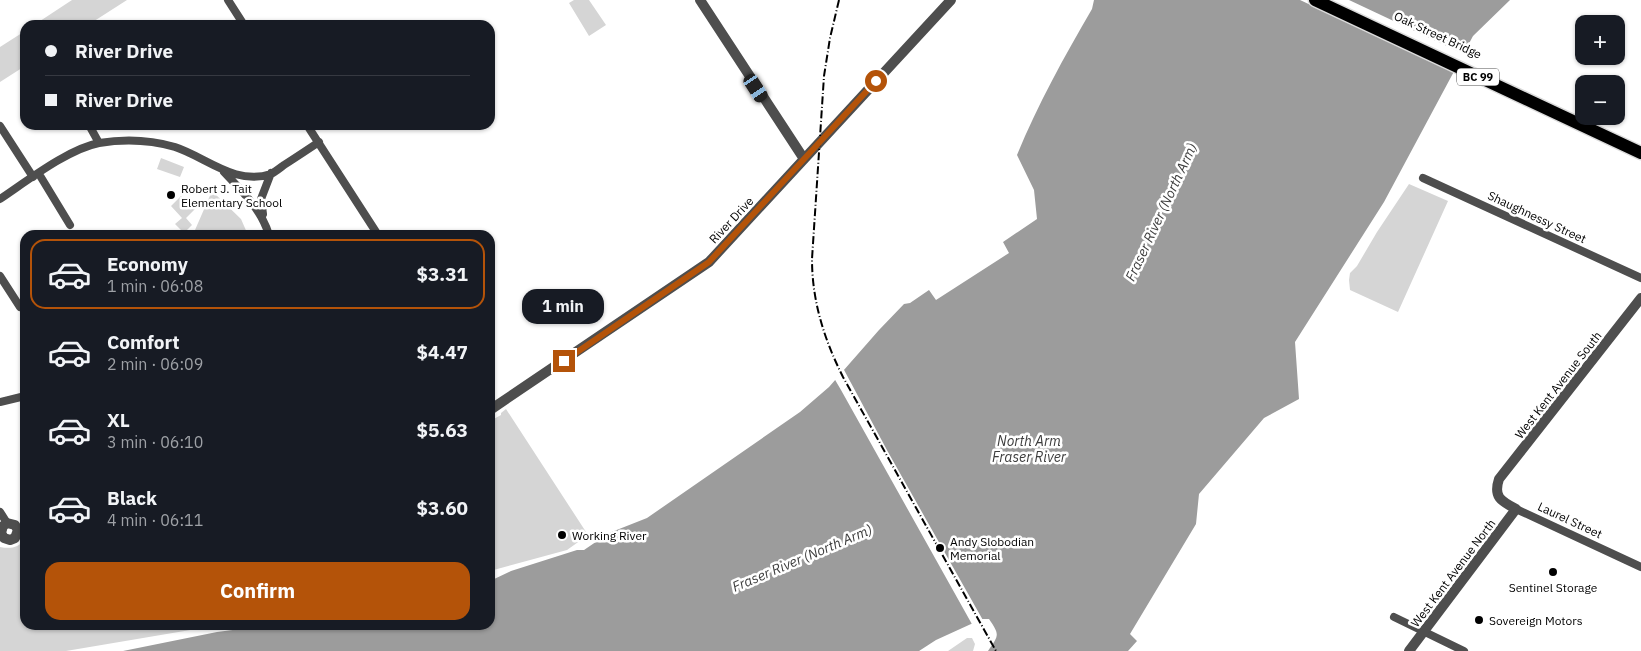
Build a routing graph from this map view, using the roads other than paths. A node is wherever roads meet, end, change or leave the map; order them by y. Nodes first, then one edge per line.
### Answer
1 (228, 0) edge
2 (700, 0) edge
3 (951, 0) edge
4 (1314, 0) edge
5 (1332, 0) edge
6 (241, 20) edge
7 (0, 126) edge
8 (92, 130) edge
9 (310, 130) edge
10 (318, 142) junction
11 (99, 143) junction
12 (1641, 145) edge
13 (1641, 153) edge
14 (804, 160) junction
15 (224, 172) junction
16 (271, 174) junction
17 (36, 176) junction
18 (1423, 178) dead end
19 (0, 198) edge
20 (265, 222) junction
21 (70, 225) dead end
22 (267, 230) edge
23 (375, 230) edge
24 (0, 276) edge
25 (1641, 278) edge
26 (1641, 298) edge
27 (20, 307) dead end
28 (20, 397) edge
29 (0, 402) edge
30 (495, 407) edge
31 (1496, 488) joint
32 (1516, 509) junction
33 (0, 512) edge
34 (7, 523) junction
35 (20, 528) edge
36 (20, 530) edge
37 (1, 533) edge
38 (1641, 567) edge
39 (1394, 617) dead end
40 (1423, 632) junction
41 (1409, 651) edge
42 (1464, 651) edge

1 - 6 street
2 - 14 street
3 - 14 street, River Drive
4 - 13 highway, Oak Street Bridge / BC 99
5 - 12 highway, Oak Street Bridge / BC 99
7 - 17 street
8 - 11 street
9 - 10 street
10 - 16 street
10 - 23 street
11 - 15 street
11 - 17 street
14 - 30 street, River Drive
15 - 16 street
15 - 20 street
16 - 20 street
17 - 19 street
17 - 21 street
18 - 25 street, Shaughnessy Street
20 - 22 street
24 - 27 street
26 - 31 street, West Kent Avenue South
28 - 29 street
31 - 32 street, Laurel Street
32 - 38 street, Laurel Street
32 - 40 street, West Kent Avenue North
33 - 34 street
34 - 35 street
34 - 37 street
36 - 37 street
39 - 40 street
40 - 41 street, West Kent Avenue North
40 - 42 street

